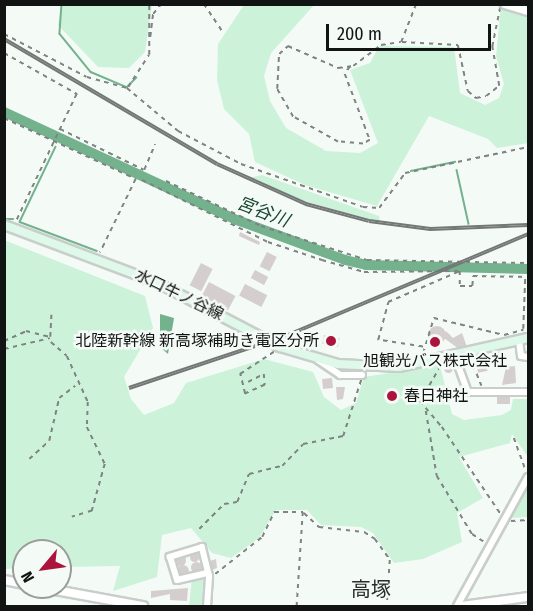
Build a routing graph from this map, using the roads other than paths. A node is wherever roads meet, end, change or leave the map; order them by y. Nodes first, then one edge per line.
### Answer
1 (503, 4) edge
2 (528, 11) edge
3 (9, 227) edge
4 (523, 337) edge
5 (455, 357) junction
6 (528, 357) edge
7 (318, 360) junction
8 (362, 375) road end
9 (528, 392) edge
10 (528, 477) edge
11 (208, 574) junction
12 (72, 595) edge
13 (528, 597) edge
14 (116, 605) edge
15 (143, 606) edge
16 (207, 606) edge
17 (457, 606) edge
18 (462, 606) edge

1 - 2 street
3 - 7 main road, 水口牛ノ谷線
4 - 5 main road, 水口牛ノ谷線
4 - 6 street
5 - 7 main road, 水口牛ノ谷線
5 - 9 street
7 - 8 street
10 - 17 street
11 - 11 street
11 - 16 street
12 - 14 street
13 - 18 street
14 - 15 street

